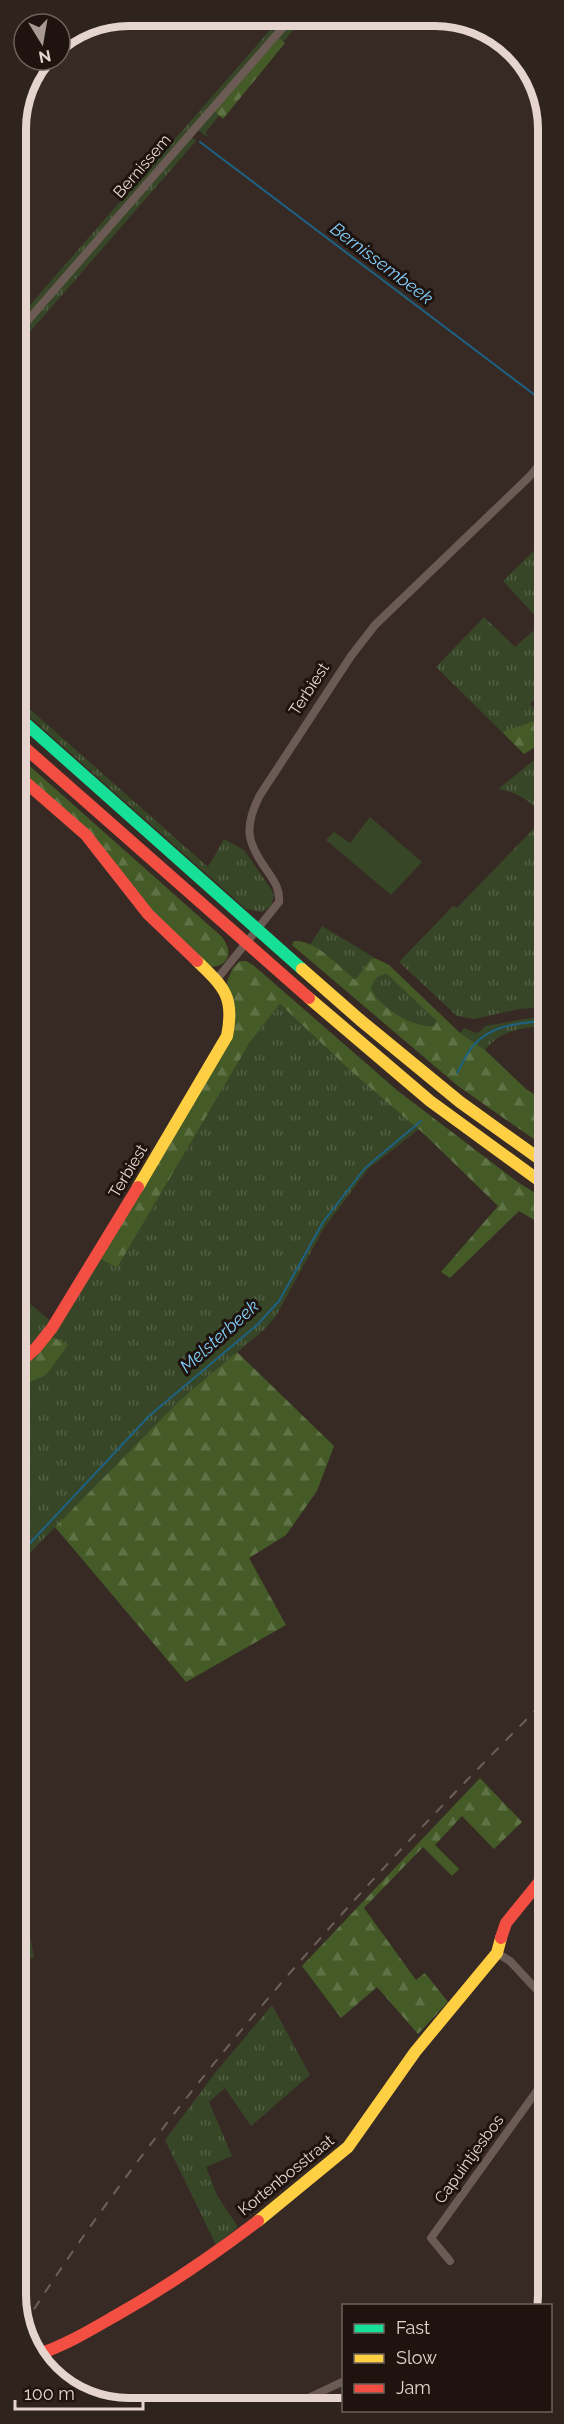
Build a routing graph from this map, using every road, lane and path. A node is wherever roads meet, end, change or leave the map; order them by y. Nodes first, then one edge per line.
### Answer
1 (284, 26) edge
2 (26, 322) edge
3 (538, 467) edge
4 (26, 724) edge
5 (26, 749) edge
6 (26, 782) edge
7 (258, 928) junction
8 (245, 943) junction
9 (217, 978) junction
10 (538, 1158) edge
11 (538, 1180) edge
12 (26, 1358) edge
13 (538, 1884) edge
14 (497, 1953) junction
15 (538, 1991) edge
16 (538, 2089) edge
17 (450, 2261) dead end
18 (42, 2352) edge
19 (342, 2382) edge
20 (309, 2398) edge

1 - 2 street, Bernissem
3 - 7 street, Terbiest
4 - 7 street
5 - 8 street
6 - 9 street, Terbiest
7 - 8 street, Terbiest
7 - 10 street
8 - 9 street, Terbiest
8 - 11 street
9 - 12 street, Terbiest
13 - 14 street, Kortenbosstraat
14 - 15 street
14 - 18 street, Kortenbosstraat
16 - 17 street, Capuintjesbos
19 - 20 street

